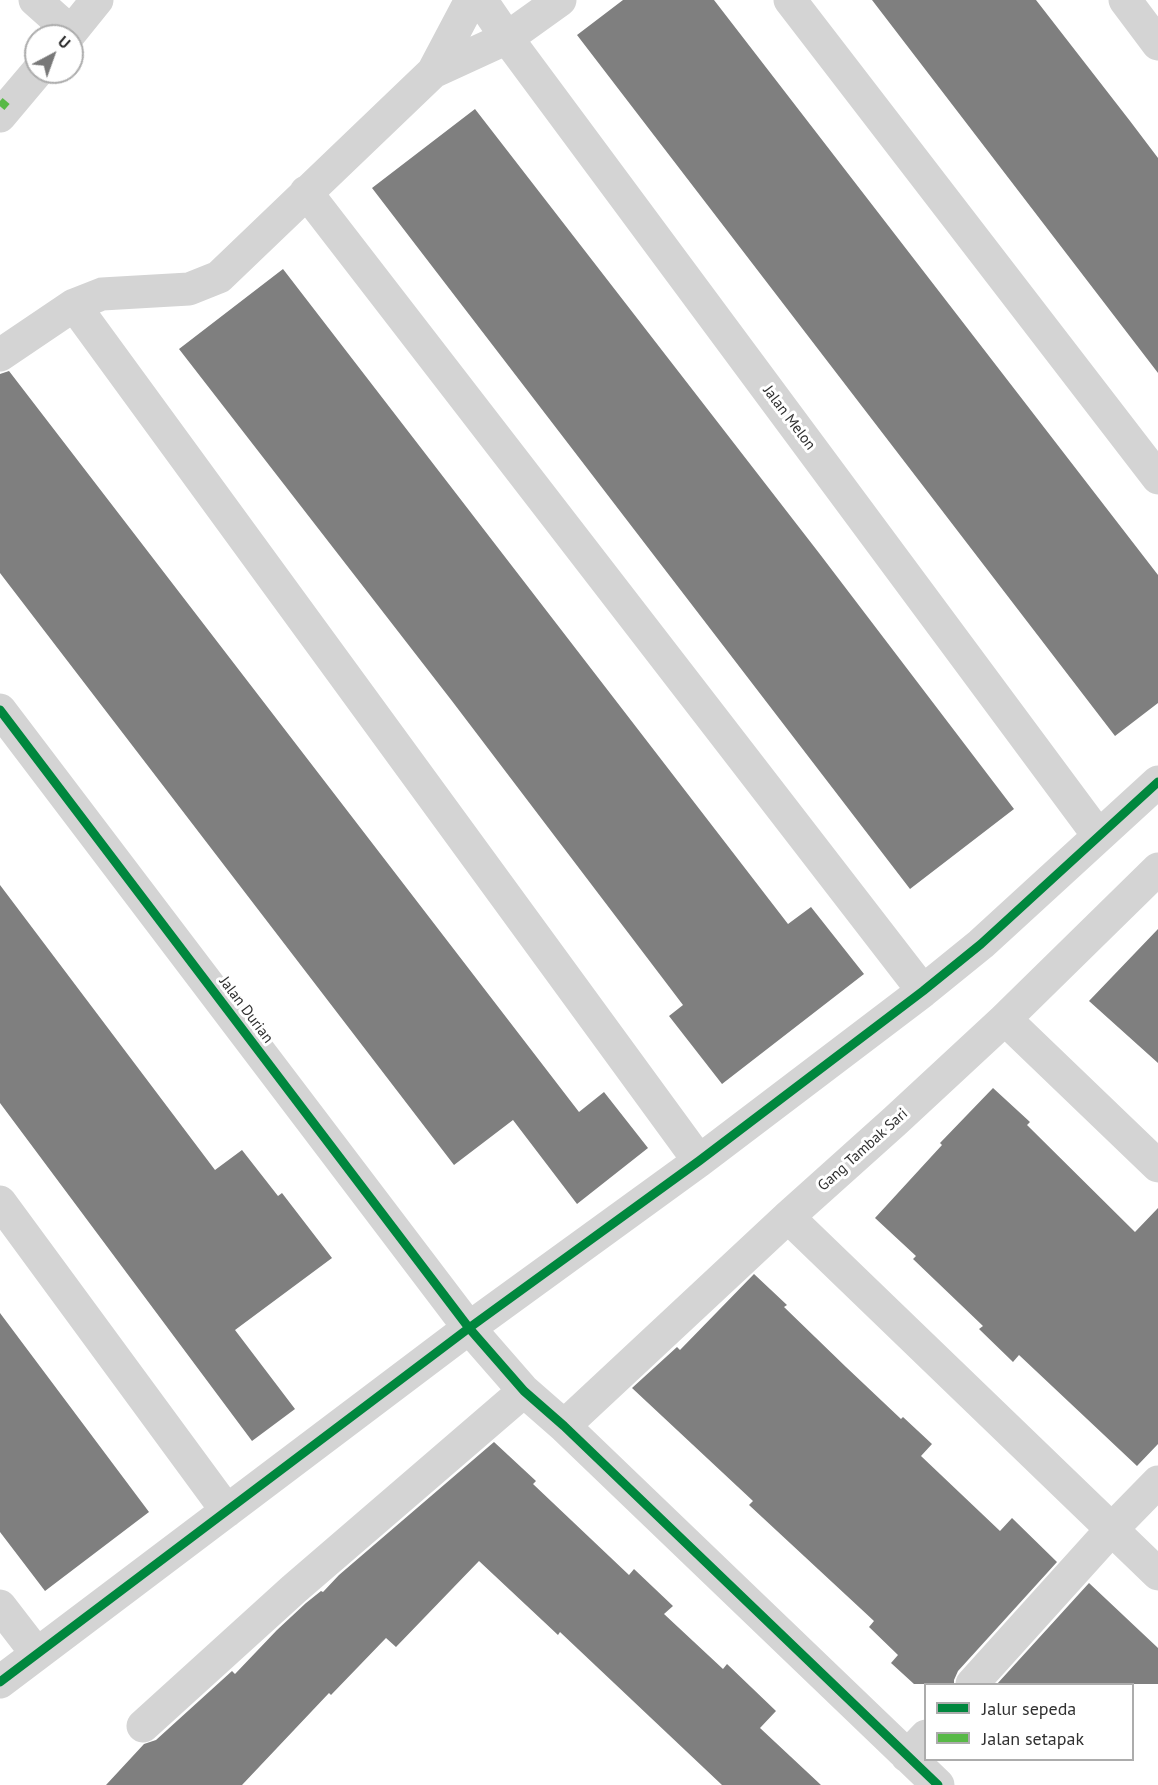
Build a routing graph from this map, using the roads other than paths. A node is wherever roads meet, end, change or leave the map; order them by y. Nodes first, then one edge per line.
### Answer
1 (35, 0) edge
2 (97, 0) edge
3 (471, 0) edge
4 (481, 0) edge
5 (560, 0) edge
6 (790, 0) edge
7 (1125, 0) edge
8 (59, 24) edge
9 (77, 24) edge
10 (507, 38) junction
11 (1158, 44) edge
12 (433, 72) junction
13 (27, 84) edge
14 (0, 116) edge
15 (306, 192) junction
16 (74, 305) junction
17 (0, 355) edge
18 (1158, 478) edge
19 (0, 710) edge
20 (1158, 782) edge
21 (1098, 835) junction
22 (1158, 869) edge
23 (923, 991) junction
24 (1005, 1018) junction
25 (699, 1161) junction
26 (1158, 1166) edge
27 (0, 1202) edge
28 (788, 1217) junction
29 (469, 1328) junction
30 (524, 1391) junction
31 (564, 1426) junction
32 (1158, 1482) edge
33 (227, 1511) junction
34 (1111, 1530) junction
35 (1158, 1574) edge
36 (0, 1606) edge
37 (37, 1654) junction
38 (0, 1682) edge
39 (973, 1683) edge
40 (143, 1726) dead end
41 (916, 1746) edge
42 (924, 1760) edge
43 (924, 1761) edge
44 (938, 1785) edge

1 - 8 street
2 - 9 street
3 - 12 street
4 - 10 street, Jalan Melon
5 - 10 street
6 - 18 street
7 - 11 street
10 - 12 street
10 - 21 street, Jalan Melon
12 - 15 street
13 - 14 street
15 - 16 street
15 - 23 street
16 - 17 street
16 - 25 street
19 - 29 street, Jalan Durian
20 - 21 street
21 - 23 street
22 - 24 street, Gang Tambak Sari
23 - 25 street
24 - 26 street
24 - 28 street, Gang Tambak Sari
25 - 29 street
27 - 33 street
28 - 31 street, Gang Tambak Sari
28 - 34 street
29 - 30 street, Jalan Durian
29 - 33 street
30 - 31 street, Jalan Durian
30 - 40 street
31 - 41 street, Jalan Durian
32 - 34 street
33 - 37 street
34 - 35 street
34 - 39 street
36 - 37 street
37 - 38 street
41 - 42 street, Jalan Durian
43 - 44 street, Jalan Durian

